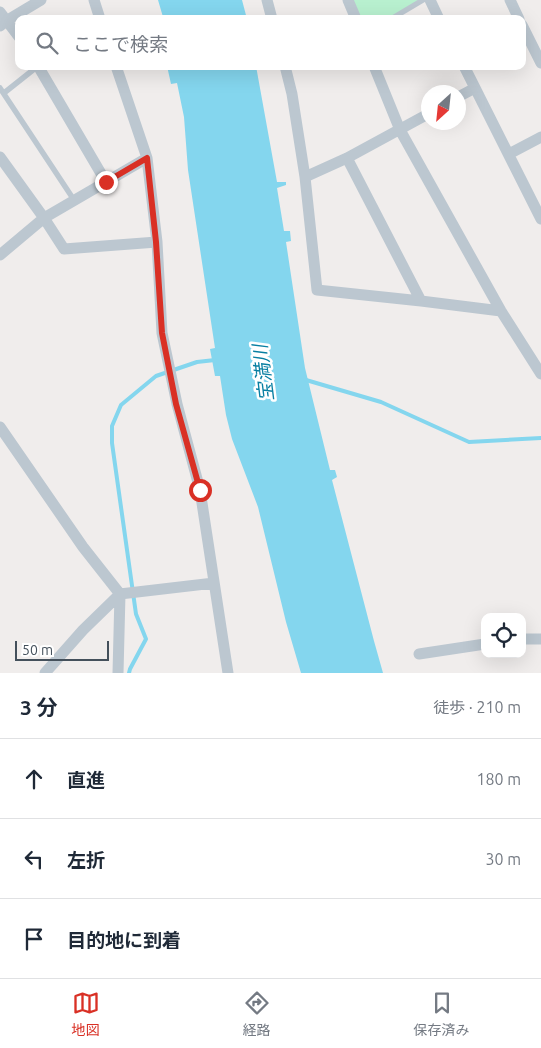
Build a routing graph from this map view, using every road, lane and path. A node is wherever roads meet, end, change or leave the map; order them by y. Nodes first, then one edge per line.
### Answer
1 (41, 0) edge
2 (94, 0) edge
3 (267, 0) edge
4 (348, 0) edge
5 (423, 0) edge
6 (430, 0) edge
7 (510, 0) edge
8 (99, 15) edge
9 (271, 15) edge
10 (354, 15) edge
11 (399, 15) edge
12 (437, 15) edge
13 (517, 15) edge
14 (2, 20) edge
15 (15, 32) edge
16 (526, 33) edge
17 (541, 64) edge
18 (32, 70) edge
19 (40, 70) edge
20 (117, 70) edge
21 (286, 70) edge
22 (376, 70) edge
23 (466, 70) edge
24 (475, 88) junction
25 (2, 90) edge
26 (466, 93) edge
27 (421, 118) edge
28 (400, 130) junction
29 (541, 137) edge
30 (509, 154) junction
31 (0, 157) edge
32 (147, 158) junction
33 (347, 158) junction
34 (304, 178) junction
35 (106, 182) junction
36 (74, 200) junction
37 (44, 218) junction
38 (541, 219) edge
39 (156, 242) junction
40 (0, 256) edge
41 (421, 301) junction
42 (501, 311) junction
43 (541, 374) edge
44 (0, 428) edge
45 (214, 583) junction
46 (120, 594) junction
47 (526, 639) edge
48 (541, 639) edge
49 (481, 645) edge
50 (419, 654) dead end
51 (45, 673) edge
52 (118, 673) edge
53 (228, 673) edge

1 - 14 street
2 - 8 street
3 - 9 street
4 - 10 street
5 - 11 lane
6 - 12 street
7 - 13 street
14 - 15 street
16 - 17 street
18 - 25 lane
19 - 35 street
20 - 32 street
21 - 34 street
22 - 28 street
23 - 24 street
24 - 26 street
24 - 30 street
25 - 36 lane
27 - 28 street
28 - 33 street
28 - 42 street
29 - 30 street
30 - 38 street
31 - 37 street
32 - 35 street
32 - 39 street
33 - 34 street
33 - 41 street
34 - 41 street
35 - 36 street
36 - 37 street
37 - 39 street
37 - 40 street
39 - 45 street
41 - 42 street
42 - 43 street
44 - 46 street
45 - 46 street
45 - 53 street
46 - 51 street
46 - 52 street
47 - 48 street
49 - 50 street

